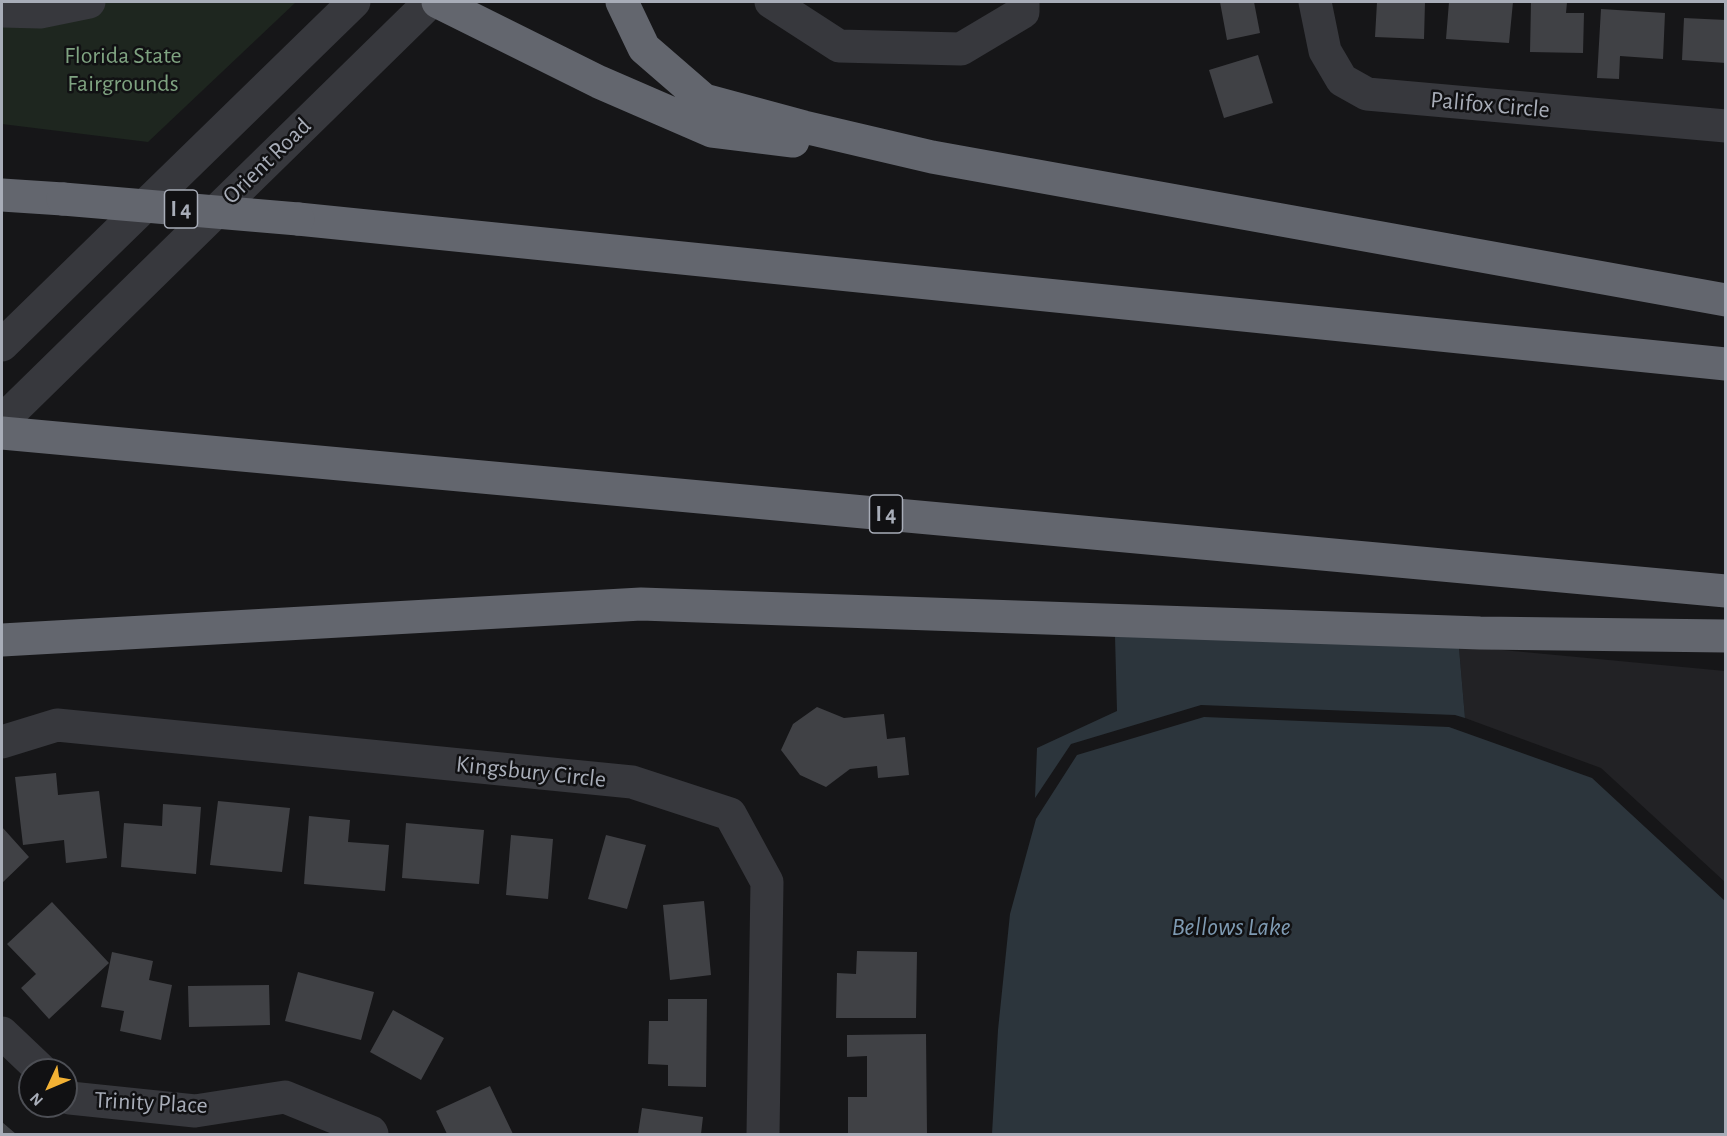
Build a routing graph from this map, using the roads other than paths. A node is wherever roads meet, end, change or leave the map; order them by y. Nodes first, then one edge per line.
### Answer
1 (89, 2) edge
2 (354, 2) edge
3 (430, 2) edge
4 (438, 2) edge
5 (622, 2) edge
6 (771, 2) edge
7 (1023, 2) edge
8 (1315, 2) edge
9 (2, 11) edge
10 (1725, 126) edge
11 (932, 157) junction
12 (2, 195) edge
13 (1725, 300) edge
14 (2, 345) edge
15 (1725, 364) edge
16 (2, 421) edge
17 (2, 434) edge
18 (1725, 591) edge
19 (1725, 636) edge
20 (2, 640) edge
21 (2, 742) edge
22 (2, 1033) edge
23 (28, 1058) edge
24 (78, 1099) edge
25 (372, 1134) edge
26 (763, 1134) edge

1 - 9 street
2 - 14 street
3 - 16 street, Orient Road
4 - 11 highway
5 - 11 highway
6 - 7 street
8 - 10 street, Palifox Circle
11 - 13 highway
12 - 15 highway, I 4, bridge
17 - 18 highway, I 4
19 - 20 highway
21 - 26 street, Kingsbury Circle
22 - 23 street
24 - 25 street, Trinity Place

